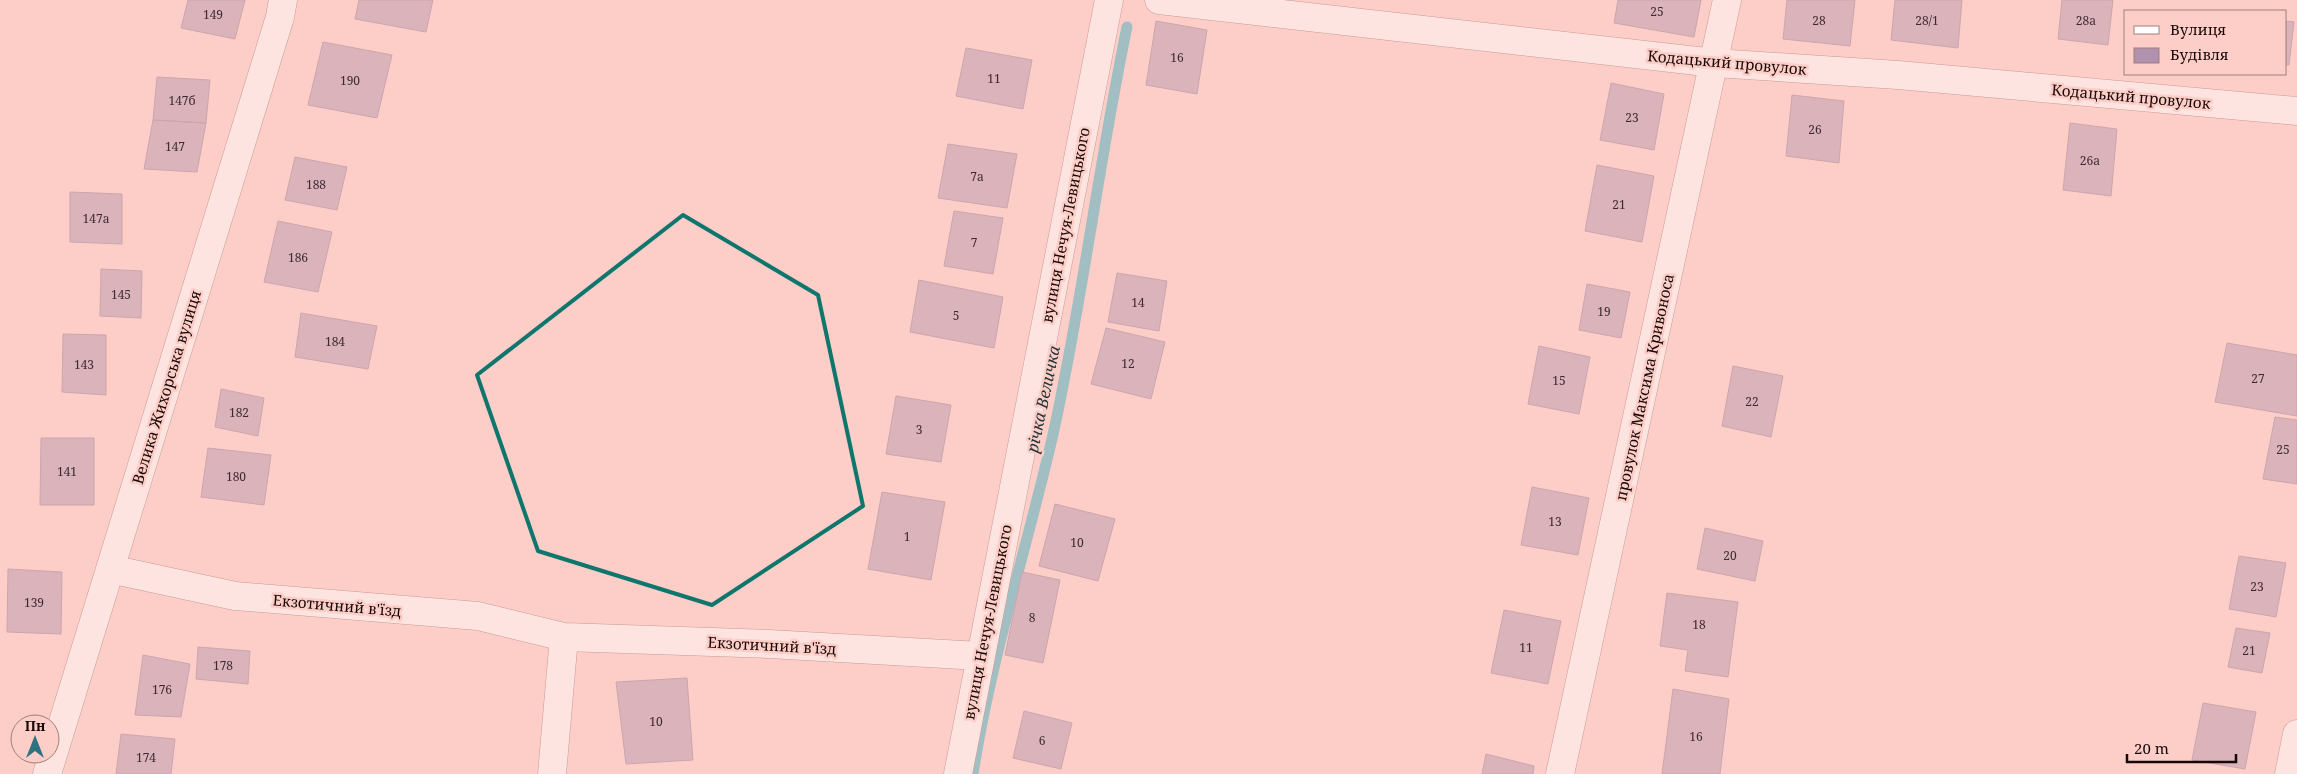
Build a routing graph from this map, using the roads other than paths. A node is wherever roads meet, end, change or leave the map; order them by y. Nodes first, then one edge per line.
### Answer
1 (284, 0) edge
2 (1109, 0) edge
3 (1159, 0) edge
4 (1727, 0) edge
5 (1715, 63) junction
6 (2297, 111) edge
7 (110, 569) junction
8 (564, 637) junction
9 (980, 656) junction
10 (2297, 734) edge
11 (46, 774) edge
12 (552, 774) edge
13 (958, 774) edge
14 (1560, 774) edge
15 (2289, 774) edge

1 - 7 street, Велика Жихорська вулиця
2 - 9 street, вулиця Нечуя-Левицького
3 - 5 street, Кодацький провулок
4 - 5 street, провулок Максима Кривоноса
5 - 6 street, Кодацький провулок
5 - 14 street, провулок Максима Кривоноса
7 - 8 street, Екзотичний в'їзд
7 - 11 street, Велика Жихорська вулиця
8 - 9 street, Екзотичний в'їзд
8 - 12 street
9 - 13 street, вулиця Нечуя-Левицького
10 - 15 street

